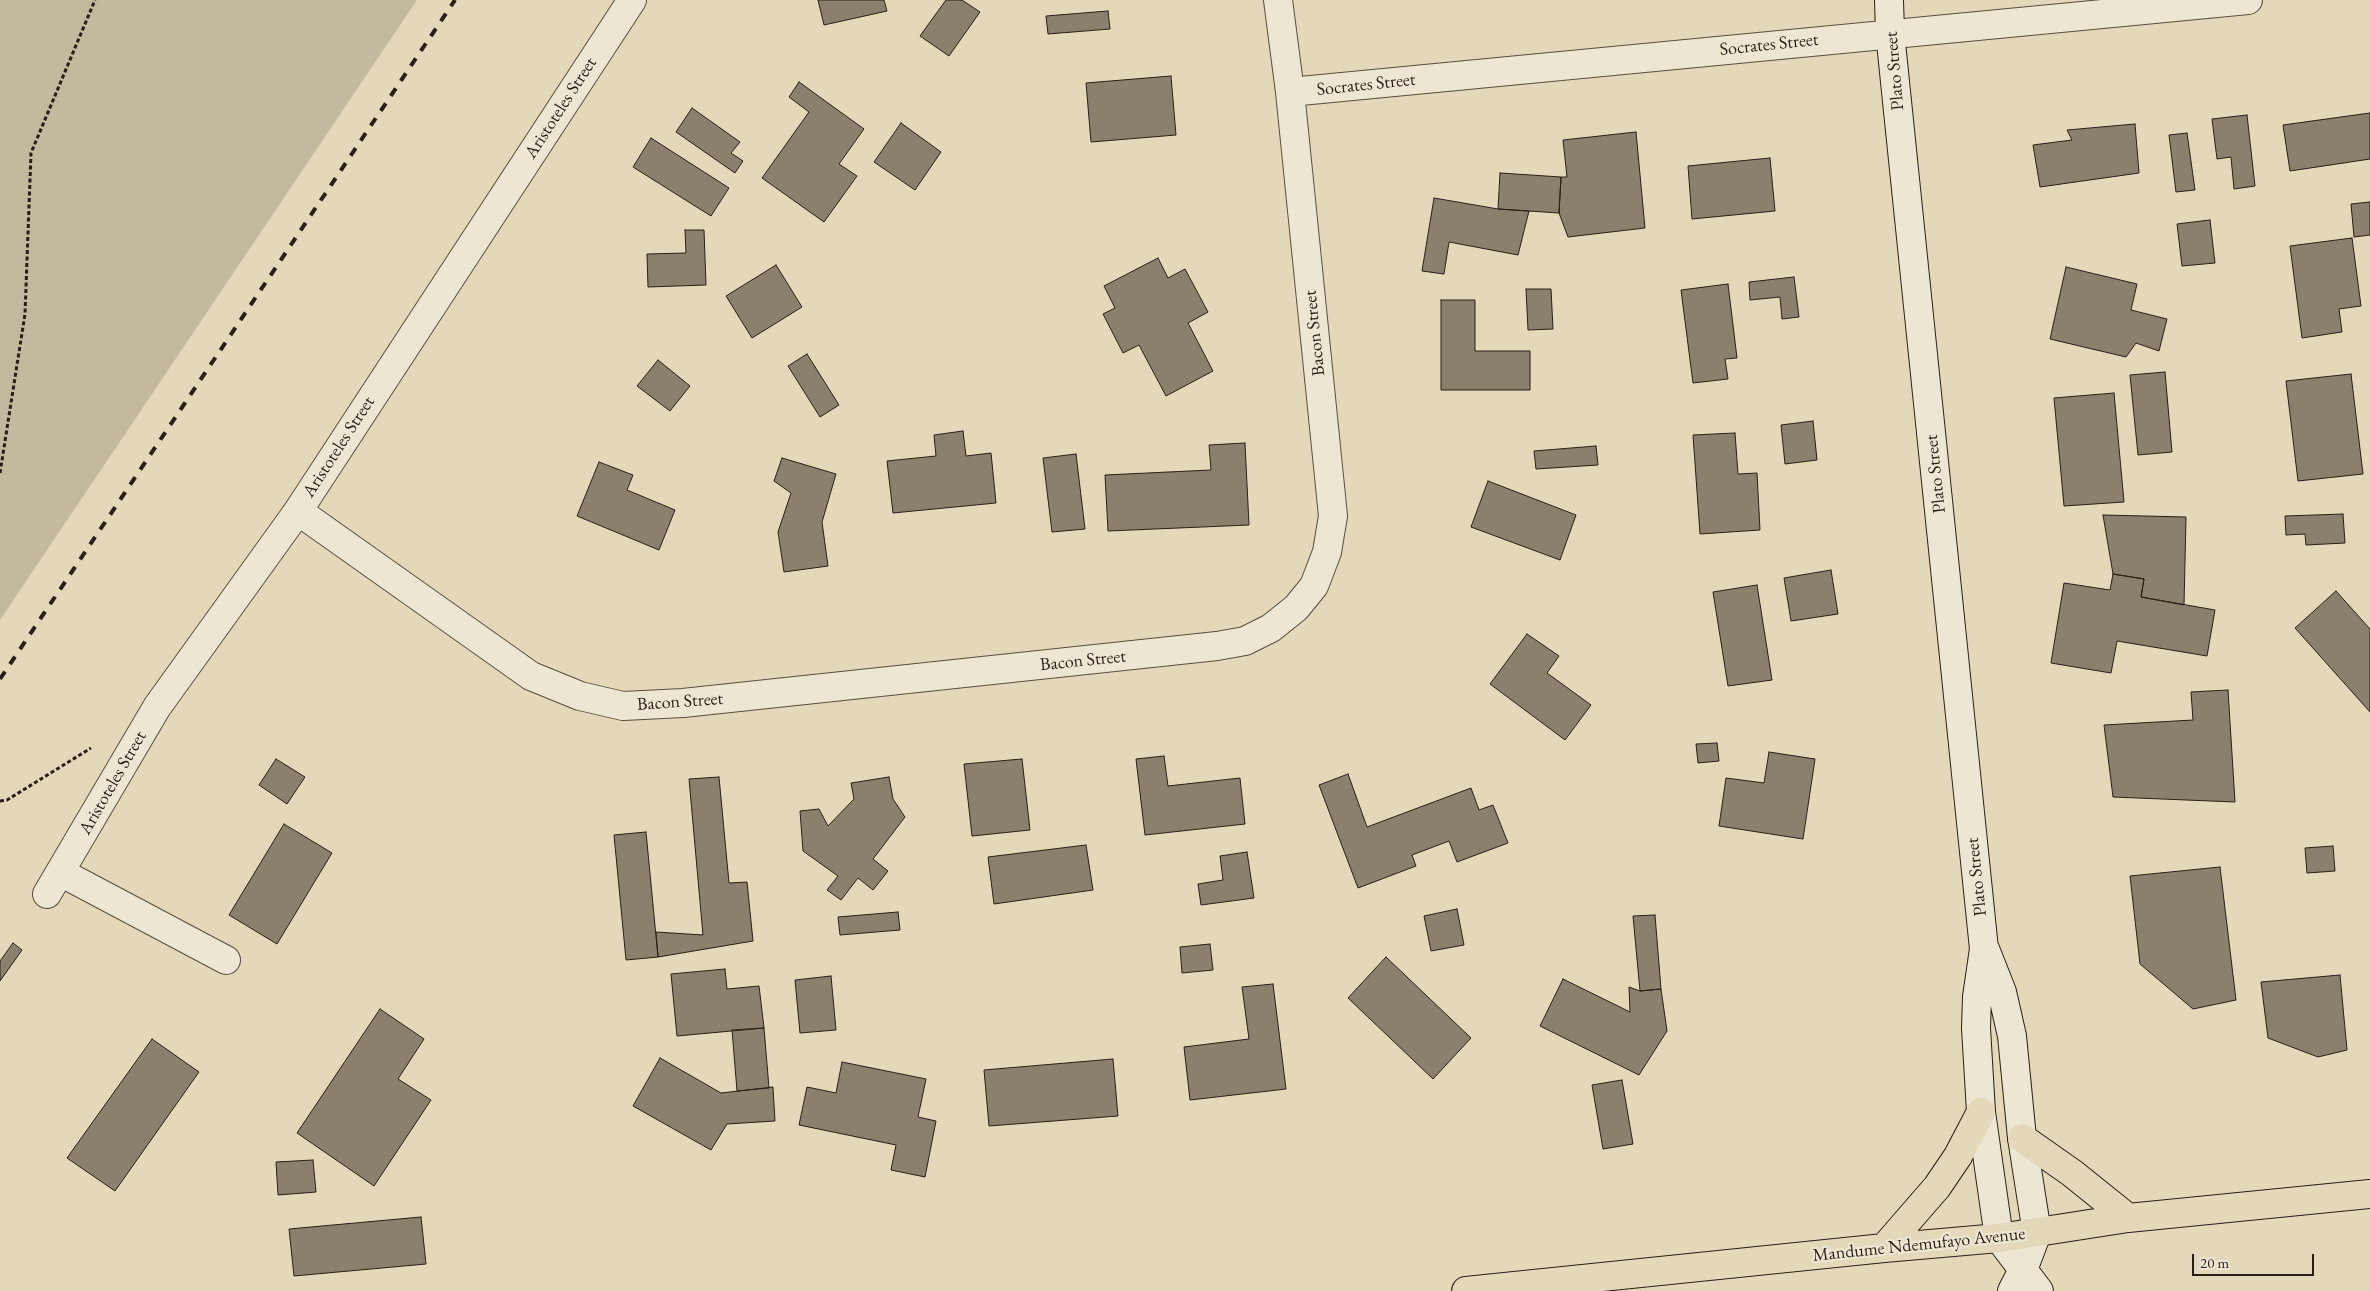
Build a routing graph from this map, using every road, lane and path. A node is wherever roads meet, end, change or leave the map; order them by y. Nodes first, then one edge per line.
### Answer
1 (95, 0) edge
2 (632, 0) edge
3 (1278, 0) edge
4 (1889, 0) edge
5 (2248, 0) edge
6 (1890, 33) junction
7 (1290, 92) junction
8 (0, 473) edge
9 (298, 511) junction
10 (99, 743) dead end
11 (0, 801) edge
12 (1984, 949) junction
13 (226, 960) dead end
14 (1981, 1112) junction
15 (2022, 1138) junction
16 (2370, 1194) edge
17 (2128, 1218) junction
18 (2037, 1233) junction
19 (1999, 1238) junction
20 (1884, 1248) junction
21 (2025, 1284) edge
22 (1466, 1291) edge

1 - 8 path
2 - 9 street, Aristoteles Street
3 - 7 street, Bacon Street
4 - 6 street, Plato Street
5 - 6 street, Socrates Street
6 - 7 street, Socrates Street
6 - 12 street, Plato Street
7 - 9 street, Bacon Street
9 - 13 street, Aristoteles Street
10 - 11 path
12 - 14 street, Plato Street
12 - 15 street, Plato Street
14 - 19 street, Plato Street
14 - 20 main road
15 - 17 main road
15 - 18 street, Plato Street
16 - 17 main road, Mandume Ndemufayo Avenue
17 - 18 main road, Mandume Ndemufayo Avenue
18 - 19 main road, Mandume Ndemufayo Avenue
18 - 21 street, Plato Street
19 - 20 main road, Mandume Ndemufayo Avenue
19 - 21 street, Plato Street
20 - 22 main road, Mandume Ndemufayo Avenue

